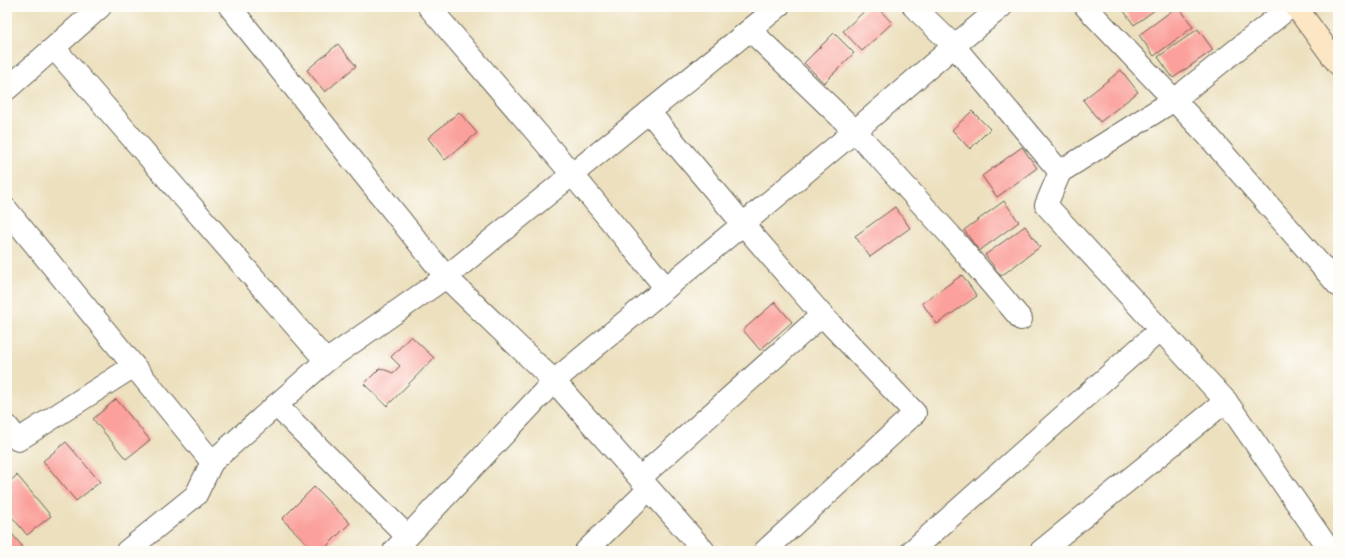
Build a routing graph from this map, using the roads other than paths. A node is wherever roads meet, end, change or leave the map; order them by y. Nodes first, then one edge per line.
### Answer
1 (100, 7) edge
2 (230, 7) edge
3 (429, 7) edge
4 (778, 7) edge
5 (914, 7) edge
6 (1001, 7) edge
7 (1086, 7) edge
8 (1290, 7) edge
9 (1296, 7) edge
10 (750, 30) junction
11 (954, 46) junction
12 (54, 48) junction
13 (1338, 64) edge
14 (7, 89) edge
15 (1174, 100) junction
16 (649, 112) junction
17 (855, 131) junction
18 (1060, 172) junction
19 (572, 174) junction
20 (7, 210) edge
21 (743, 224) junction
22 (446, 277) junction
23 (1338, 285) edge
24 (666, 288) junction
25 (822, 315) junction
26 (1021, 320) dead end
27 (1160, 330) junction
28 (326, 361) junction
29 (134, 366) junction
30 (554, 381) junction
31 (1226, 401) junction
32 (276, 405) junction
33 (11, 439) edge
34 (212, 462) junction
35 (645, 484) junction
36 (400, 544) edge
37 (127, 551) edge
38 (586, 551) edge
39 (704, 551) edge
40 (765, 551) edge
41 (912, 551) edge
42 (1041, 551) edge
43 (1330, 551) edge

1 - 12 street
2 - 22 street
3 - 19 street
4 - 10 street
5 - 11 street
6 - 11 street
7 - 15 street
8 - 15 street
9 - 13 main road
10 - 16 street
10 - 17 street
11 - 17 street
11 - 18 street
12 - 14 street
12 - 28 street
15 - 18 street
15 - 23 street
16 - 19 street
16 - 21 street
17 - 21 street
17 - 26 street
18 - 27 street
19 - 22 street
19 - 24 street
20 - 29 street
21 - 24 street
21 - 25 street
22 - 28 street
22 - 30 street
24 - 30 street
25 - 35 street
25 - 40 street
27 - 31 street
27 - 41 street
28 - 32 street
29 - 33 street
29 - 34 street
30 - 35 street
30 - 36 street
31 - 42 street
31 - 43 street
32 - 34 street
32 - 36 street
34 - 37 street
35 - 38 street
35 - 39 street

